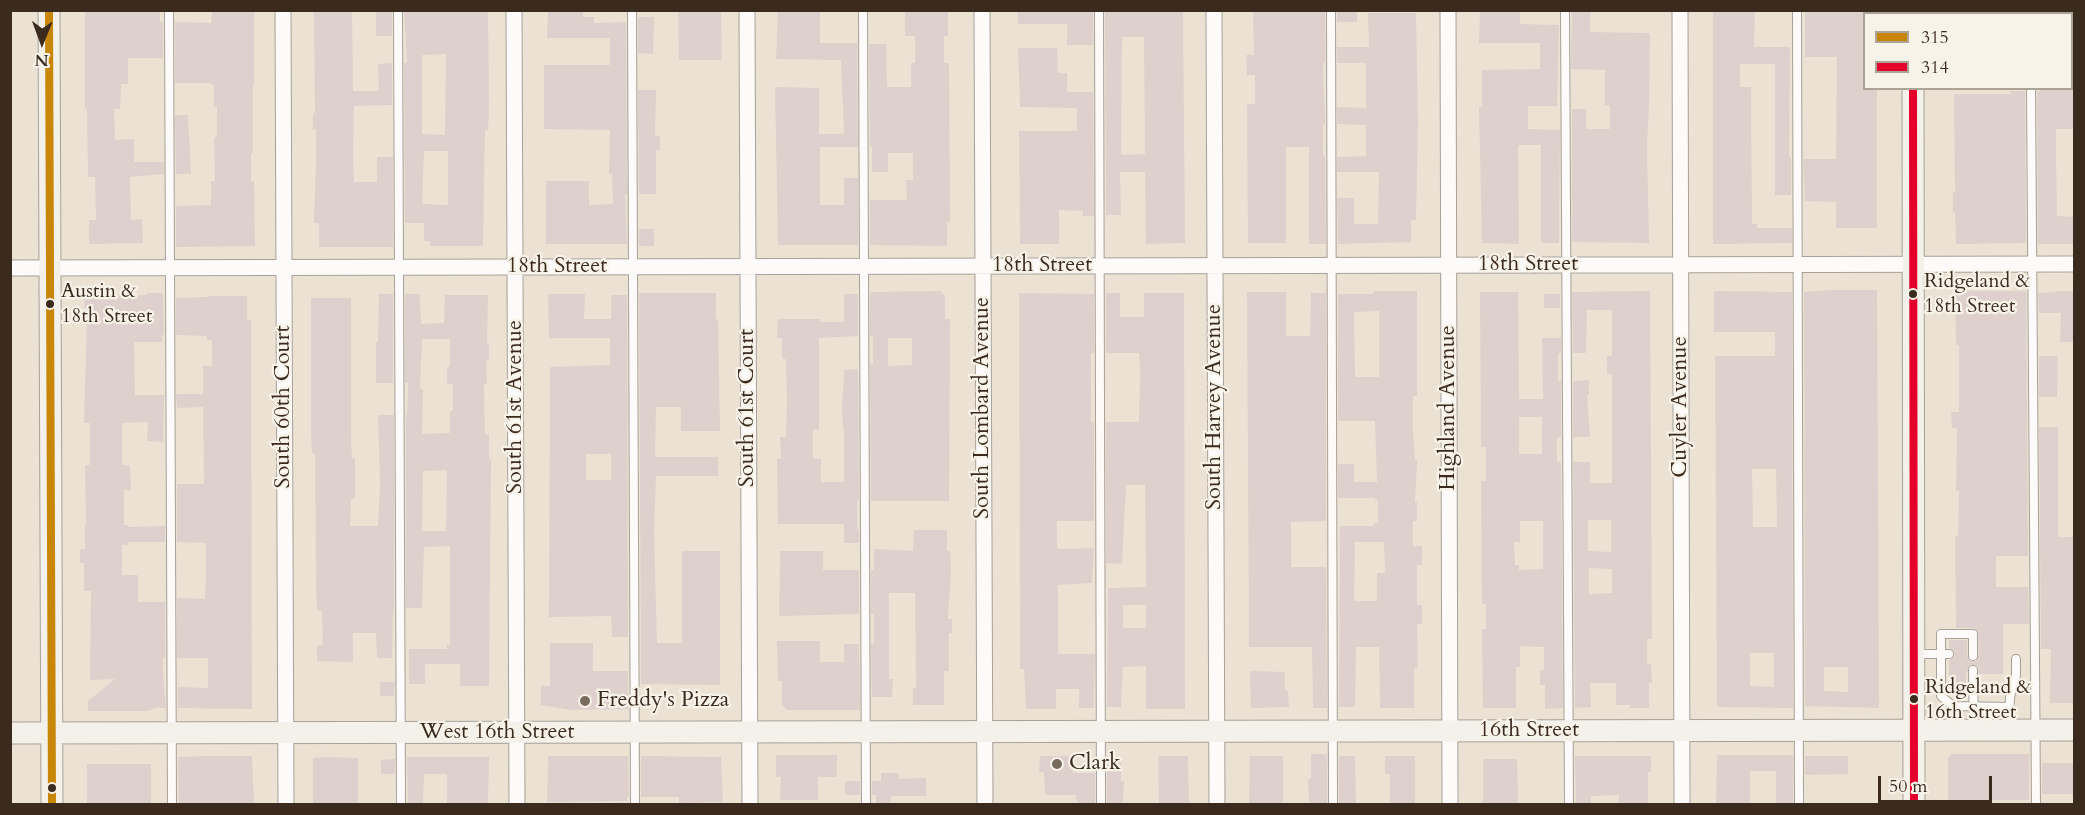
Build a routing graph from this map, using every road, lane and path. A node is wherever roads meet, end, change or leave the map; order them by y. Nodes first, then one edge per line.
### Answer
1 (49, 10) edge
2 (169, 10) edge
3 (283, 10) edge
4 (398, 10) edge
5 (514, 10) edge
6 (632, 10) edge
7 (747, 10) edge
8 (863, 10) edge
9 (982, 10) edge
10 (1099, 10) edge
11 (1214, 10) edge
12 (1331, 10) edge
13 (1448, 10) edge
14 (1565, 10) edge
15 (1680, 10) edge
16 (1797, 10) edge
17 (1913, 90) edge
18 (2031, 90) edge
19 (2031, 264) junction
20 (2074, 264) edge
21 (1448, 265) junction
22 (1565, 265) junction
23 (1681, 265) junction
24 (1797, 265) junction
25 (1913, 265) junction
26 (864, 266) junction
27 (983, 266) junction
28 (1099, 266) junction
29 (1215, 266) junction
30 (1332, 266) junction
31 (399, 267) junction
32 (515, 267) junction
33 (633, 267) junction
34 (748, 267) junction
35 (10, 268) edge
36 (50, 268) junction
37 (170, 268) junction
38 (284, 268) junction
39 (1914, 654) junction
40 (1945, 654) junction
41 (1971, 654) dead end
42 (2016, 659) dead end
43 (1971, 675) dead end
44 (1974, 706) junction
45 (2009, 707) junction
46 (1798, 730) junction
47 (1914, 730) junction
48 (1974, 730) junction
49 (2009, 730) junction
50 (2036, 730) junction
51 (2074, 730) edge
52 (1450, 731) junction
53 (1568, 731) junction
54 (1682, 731) junction
55 (635, 732) junction
56 (749, 732) junction
57 (866, 732) junction
58 (984, 732) junction
59 (1100, 732) junction
60 (1216, 732) junction
61 (1333, 732) junction
62 (10, 733) edge
63 (52, 733) junction
64 (172, 733) junction
65 (285, 733) junction
66 (401, 733) junction
67 (517, 733) junction
68 (52, 804) edge
69 (172, 804) edge
70 (286, 804) edge
71 (401, 804) edge
72 (517, 804) edge
73 (635, 804) edge
74 (750, 804) edge
75 (866, 804) edge
76 (985, 804) edge
77 (1101, 804) edge
78 (1217, 804) edge
79 (1333, 804) edge
80 (1450, 804) edge
81 (1569, 804) edge
82 (1682, 804) edge
83 (1799, 804) edge
84 (1914, 804) edge
85 (2036, 804) edge

1 - 36 street
2 - 37 lane
3 - 38 street, South 60th Court
4 - 31 lane
5 - 32 street, South 61st Avenue
6 - 33 lane
7 - 34 street, South 61st Court
8 - 26 lane
9 - 27 street, South Lombard Avenue
10 - 28 lane
11 - 29 street, South Harvey Avenue
12 - 30 lane
13 - 21 street, Highland Avenue
14 - 22 lane
15 - 23 street, Cuyler Avenue
16 - 24 lane
17 - 25 street
18 - 19 lane
19 - 20 street, 18th Street
19 - 25 street, 18th Street
19 - 50 lane
21 - 22 street, 18th Street
21 - 30 street, 18th Street
21 - 52 street, Highland Avenue
22 - 23 street, 18th Street
22 - 53 lane
23 - 24 street, 18th Street
23 - 54 street, Cuyler Avenue
24 - 25 street, 18th Street
24 - 46 lane
25 - 39 street
26 - 27 street, 18th Street
26 - 34 street, 18th Street
26 - 57 lane
27 - 28 street, 18th Street
27 - 58 street, South Lombard Avenue
28 - 29 street, 18th Street
28 - 59 lane
29 - 30 street, 18th Street
29 - 60 street, South Harvey Avenue
30 - 61 lane
31 - 32 street, 18th Street
31 - 38 street, 18th Street
31 - 66 lane
32 - 33 street, 18th Street
32 - 67 street, South 61st Avenue
33 - 34 street, 18th Street
33 - 55 lane
34 - 56 street, South 61st Court
35 - 36 street, 18th Street
36 - 37 street, 18th Street
36 - 63 street
37 - 38 street, 18th Street
37 - 64 lane
38 - 65 street, South 60th Court
39 - 40 lane
39 - 47 street
40 - 41 lane
40 - 44 lane
42 - 45 lane
43 - 44 lane
44 - 45 lane
44 - 48 lane
45 - 49 lane
46 - 47 street, 16th Street
46 - 54 street, 16th Street
46 - 83 lane
47 - 48 street, 16th Street
47 - 84 street
48 - 49 street, 16th Street
49 - 50 street, 16th Street
50 - 51 street, 16th Street
50 - 85 lane
52 - 53 street, 16th Street
52 - 61 street, 16th Street
52 - 80 street, Highland Avenue
53 - 54 street, 16th Street
53 - 81 lane
54 - 82 street, Cuyler Avenue
55 - 56 street, West 16th Street
55 - 67 street, West 16th Street
55 - 73 lane
56 - 57 street, West 16th Street
56 - 74 street, South 61st Court
57 - 58 street, West 16th Street
57 - 75 lane
58 - 59 street, 16th Street
58 - 76 street, South Lombard Avenue
59 - 60 street, 16th Street
59 - 77 lane
60 - 61 street, 16th Street
60 - 78 street, South Harvey Avenue
61 - 79 lane
62 - 63 street, West 16th Street
63 - 64 street, West 16th Street
63 - 68 street
64 - 65 street, West 16th Street
64 - 69 lane
65 - 66 street, West 16th Street
65 - 70 street, South 60th Court
66 - 67 street, West 16th Street
66 - 71 lane
67 - 72 street, South 61st Avenue

